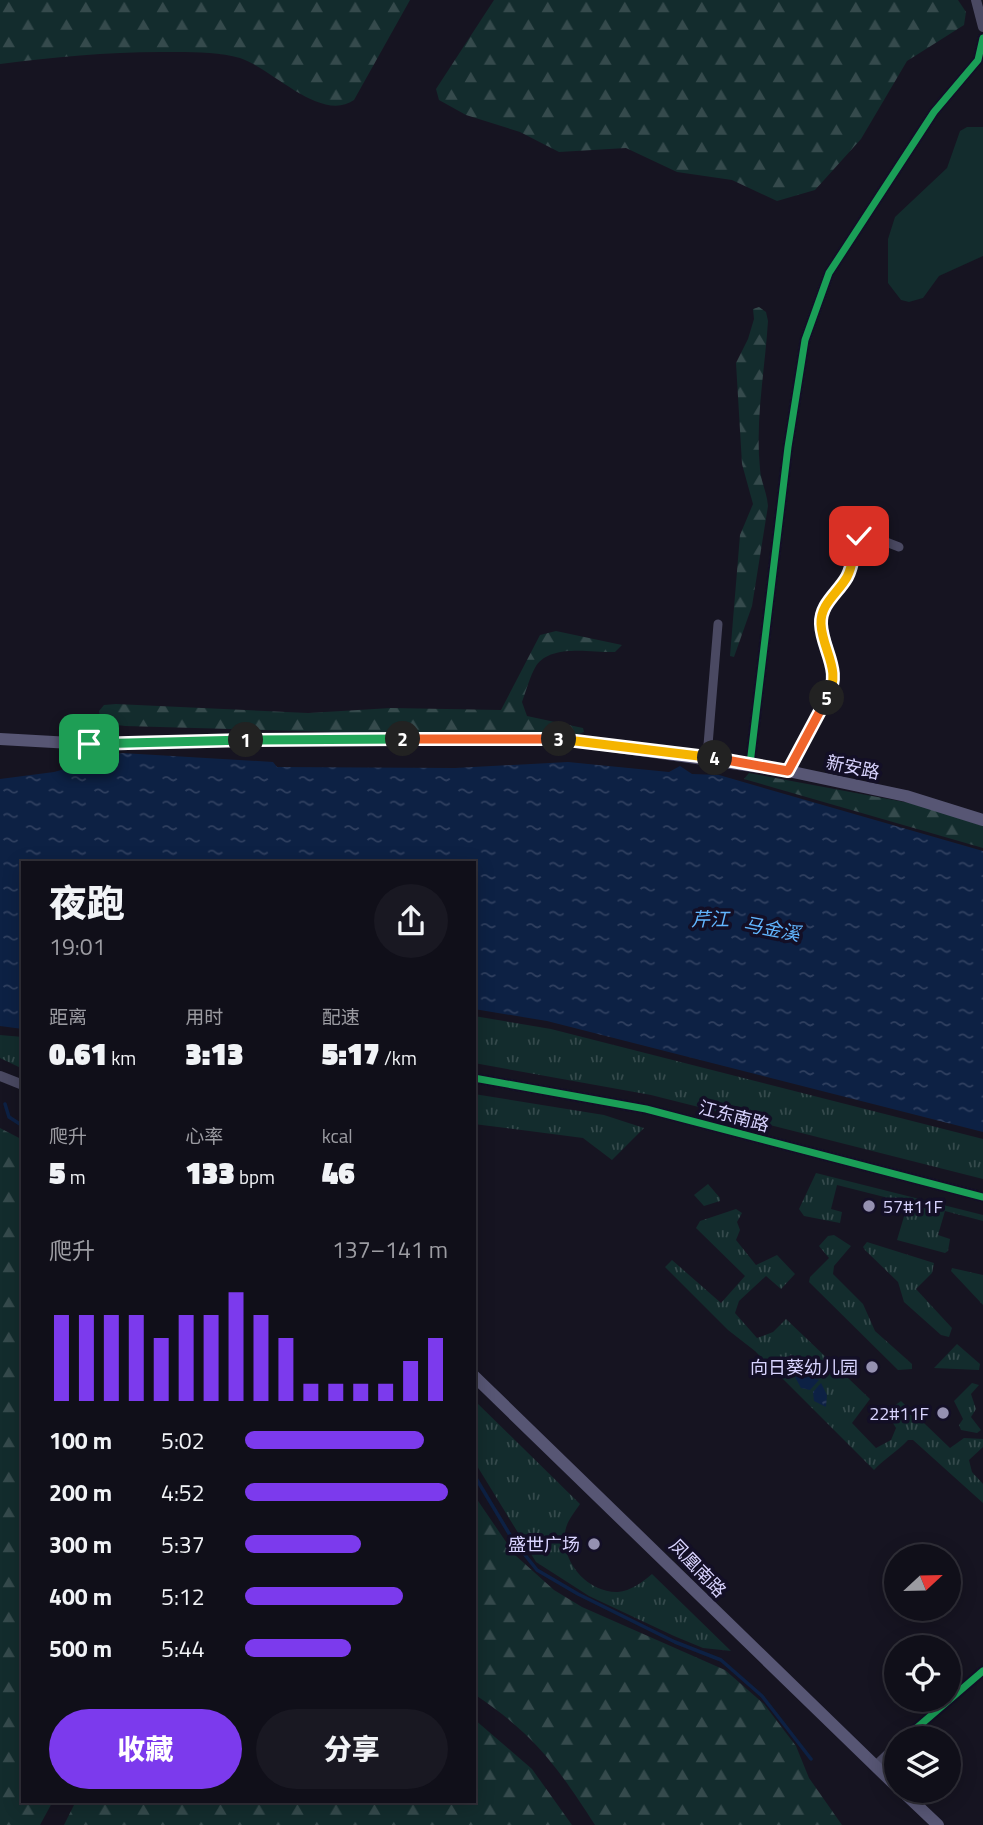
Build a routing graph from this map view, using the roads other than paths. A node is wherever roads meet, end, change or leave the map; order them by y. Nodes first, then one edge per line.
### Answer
1 (976, 0) edge
2 (983, 27) edge
3 (983, 38) edge
4 (900, 547) dead end
5 (718, 624) dead end
6 (0, 739) edge
7 (707, 757) junction
8 (750, 764) junction
9 (788, 771) junction
10 (983, 821) edge
11 (0, 1076) edge
12 (476, 1078) edge
13 (21, 1084) edge
14 (983, 1197) edge
15 (476, 1378) edge
16 (983, 1671) edge
17 (919, 1726) edge
18 (884, 1757) edge
19 (875, 1766) junction
20 (884, 1775) edge
21 (915, 1803) edge
22 (939, 1825) edge

1 - 2 street
3 - 8 street
4 - 9 street
5 - 7 street
6 - 7 main road, 新安路
7 - 8 main road, 新安路
8 - 9 main road, 新安路
9 - 10 main road, 新安路
11 - 13 street
12 - 14 street, 江东南路
15 - 19 main road, 凤凰南路
16 - 17 street
18 - 19 street
19 - 20 main road, 凤凰南路
21 - 22 main road

